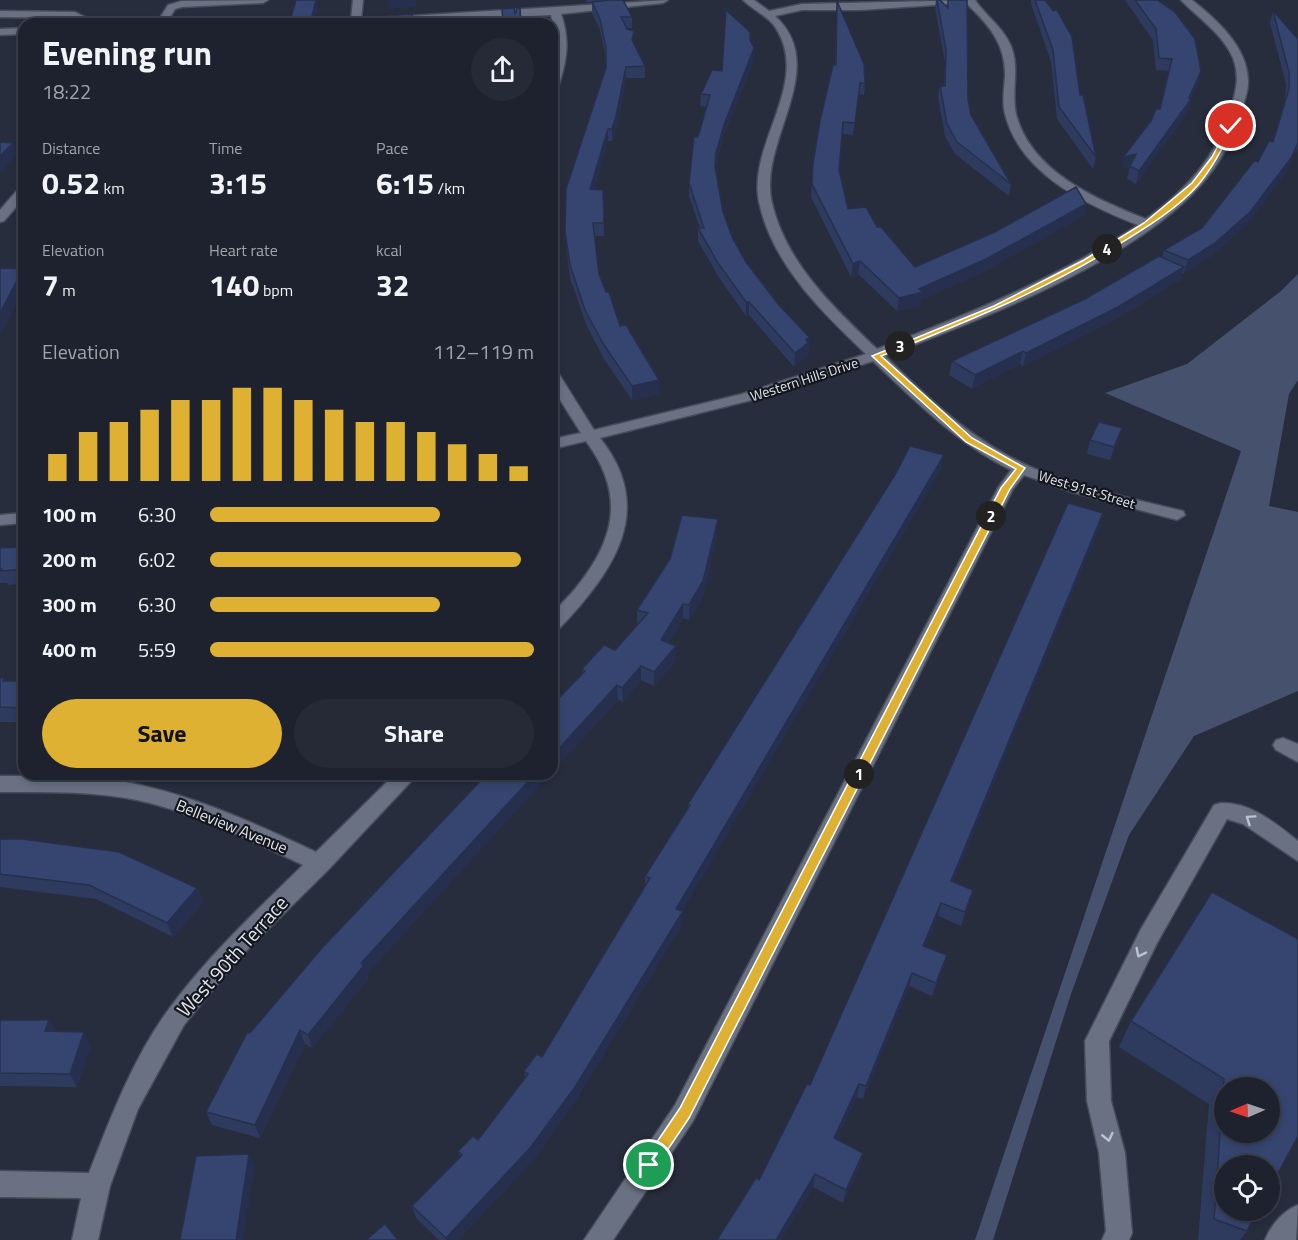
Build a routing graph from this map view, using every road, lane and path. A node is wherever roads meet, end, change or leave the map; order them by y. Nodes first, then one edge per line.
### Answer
1 (263, 0) edge
2 (358, 0) edge
3 (663, 0) edge
4 (748, 0) edge
5 (759, 0) edge
6 (969, 0) edge
7 (1186, 0) edge
8 (802, 7) junction
9 (555, 12) junction
10 (0, 14) edge
11 (766, 15) junction
12 (79, 18) edge
13 (165, 18) edge
14 (356, 18) edge
15 (456, 18) edge
16 (558, 18) edge
17 (558, 19) edge
18 (18, 31) edge
19 (0, 32) edge
20 (558, 72) edge
21 (18, 197) edge
22 (0, 218) edge
23 (1146, 224) junction
24 (876, 356) junction
25 (558, 384) edge
26 (591, 436) junction
27 (558, 443) edge
28 (1021, 468) junction
29 (1177, 515) dead end
30 (18, 518) edge
31 (0, 520) edge
32 (558, 620) edge
33 (402, 780) edge
34 (0, 784) edge
35 (1298, 852) edge
36 (320, 864) junction
37 (0, 1184) edge
38 (97, 1186) junction
39 (1298, 1218) edge
40 (1122, 1238) edge
41 (85, 1240) edge
42 (597, 1240) edge
43 (1278, 1240) edge

1 - 13 street
2 - 14 street
3 - 9 street
4 - 11 street, West 91st Street
5 - 8 street
6 - 8 street
6 - 23 street
7 - 23 street, Western Hills Drive
8 - 11 street
9 - 15 street
9 - 16 street
10 - 12 street
11 - 24 street, West 91st Street
17 - 20 street
18 - 19 street
21 - 22 street
23 - 24 street, Western Hills Drive
24 - 26 street, Western Hills Drive
24 - 28 street, West 91st Street
25 - 26 street
26 - 27 street, Western Hills Drive
26 - 32 street
28 - 29 street, West 91st Street
28 - 42 street
30 - 31 street
33 - 36 street, West 90th Terrace
34 - 36 street, Belleview Avenue
35 -> 40 street
36 - 38 street, West 90th Terrace
37 - 38 street
38 - 41 street, West 90th Terrace
39 - 43 street

